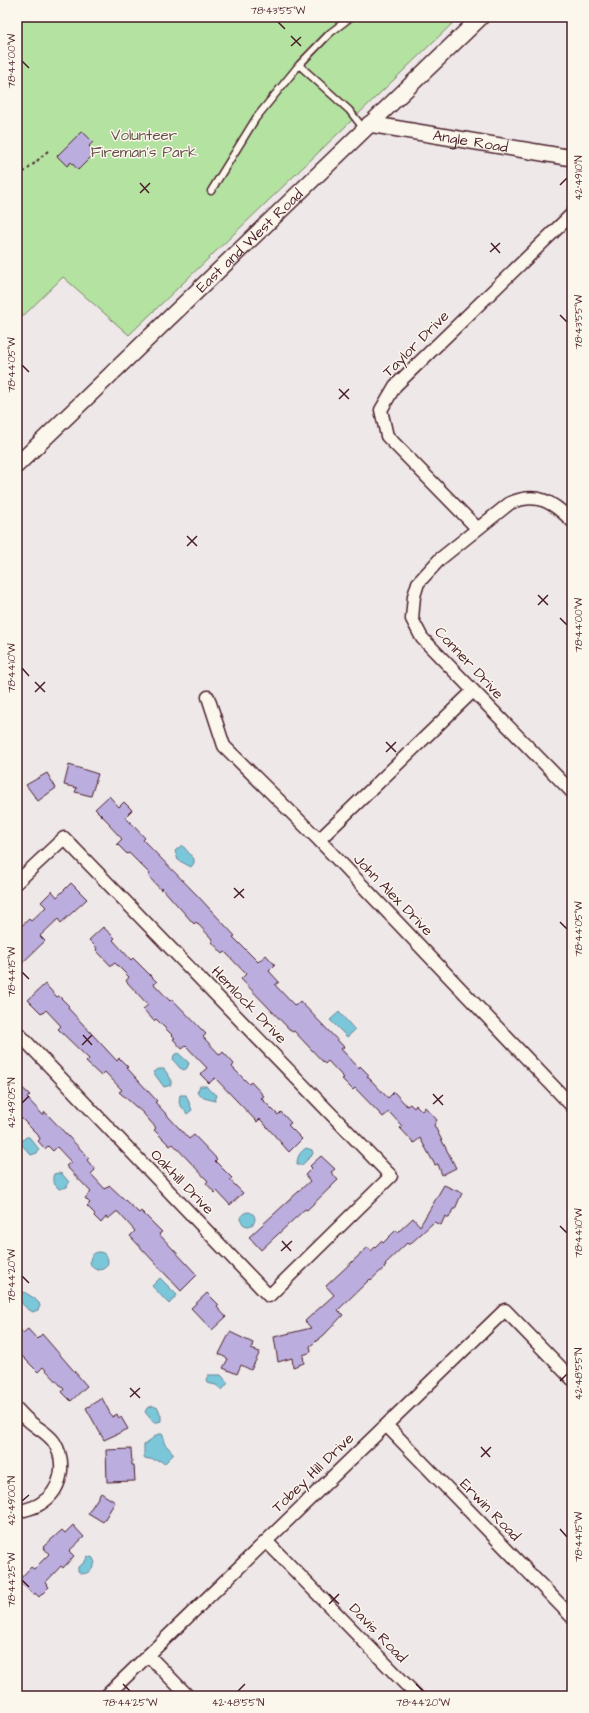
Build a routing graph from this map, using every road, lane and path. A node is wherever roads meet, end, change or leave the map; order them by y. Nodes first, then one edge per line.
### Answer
1 (351, 17) edge
2 (481, 17) edge
3 (300, 65) junction
4 (367, 126) junction
5 (50, 149) dead end
6 (572, 158) edge
7 (17, 173) edge
8 (211, 191) dead end
9 (572, 214) edge
10 (17, 465) edge
11 (572, 521) edge
12 (477, 528) junction
13 (472, 692) junction
14 (208, 697) dead end
15 (572, 792) edge
16 (319, 840) junction
17 (17, 882) edge
18 (17, 1032) edge
19 (572, 1106) edge
20 (326, 1240) joint
21 (572, 1379) edge
22 (17, 1409) edge
23 (386, 1425) junction
24 (17, 1512) edge
25 (266, 1541) junction
26 (572, 1617) edge
27 (148, 1655) junction
28 (106, 1696) edge
29 (188, 1696) edge
30 (417, 1696) edge

1 - 3 lane
2 - 4 street, East and West Road
3 - 4 lane
3 - 8 lane
4 - 6 street, Angle Road
4 - 10 street, East and West Road
5 - 7 path
9 - 12 street, Taylor Drive
11 - 12 street, Conner Drive
12 - 13 street, Conner Drive
13 - 15 street, Conner Drive
13 - 16 street
14 - 16 street, John Alex Drive
16 - 19 street, John Alex Drive
17 - 20 street, Hemlock Drive
18 - 20 street, Oakhill Drive
21 - 23 street, Tobey Hill Drive
22 - 24 street
23 - 25 street, Tobey Hill Drive
23 - 26 street, Erwin Road
25 - 27 street, Tobey Hill Drive
25 - 30 street, Davis Road
27 - 28 street, Tobey Hill Drive
27 - 29 street

